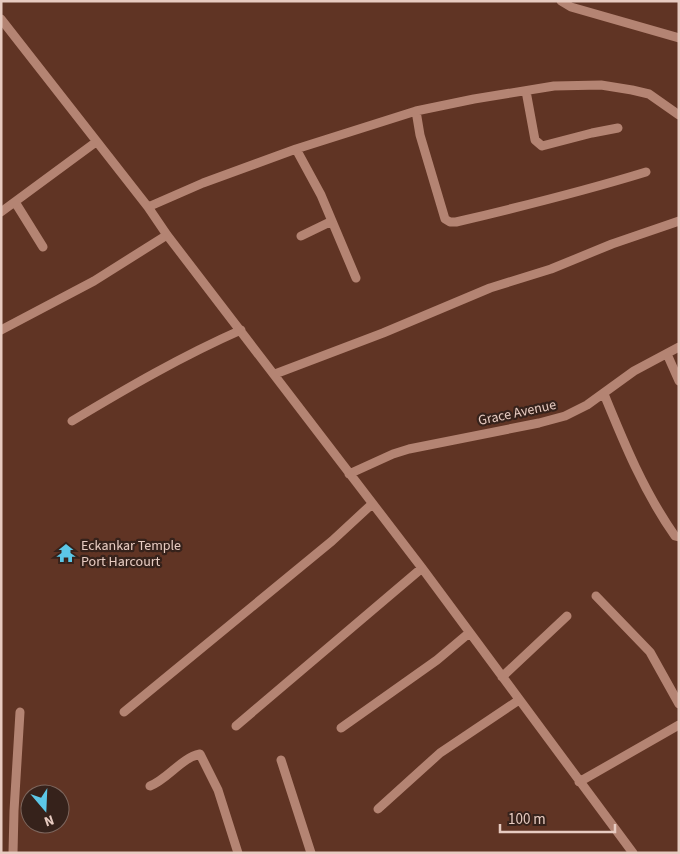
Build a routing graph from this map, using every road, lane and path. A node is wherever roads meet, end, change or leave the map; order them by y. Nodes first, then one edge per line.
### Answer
1 (561, 1) edge
2 (1, 19) edge
3 (679, 38) edge
4 (526, 91) junction
5 (416, 111) junction
6 (679, 115) edge
7 (618, 128) dead end
8 (96, 142) junction
9 (296, 149) junction
10 (646, 172) dead end
11 (15, 202) junction
12 (148, 207) junction
13 (2, 209) edge
14 (332, 221) junction
15 (679, 221) edge
16 (167, 235) junction
17 (300, 236) dead end
18 (43, 247) dead end
19 (356, 278) dead end
20 (1, 330) edge
21 (241, 330) junction
22 (679, 348) edge
23 (667, 354) junction
24 (275, 374) junction
25 (679, 381) edge
26 (604, 394) junction
27 (72, 421) dead end
28 (349, 474) junction
29 (372, 504) junction
30 (679, 537) edge
31 (422, 568) junction
32 (596, 596) dead end
33 (567, 616) dead end
34 (469, 633) junction
35 (502, 677) junction
36 (519, 700) junction
37 (679, 704) edge
38 (20, 712) dead end
39 (124, 712) dead end
40 (679, 725) edge
41 (236, 726) dead end
42 (341, 728) dead end
43 (281, 760) dead end
44 (579, 782) junction
45 (150, 786) dead end
46 (378, 809) dead end
47 (13, 853) edge
48 (238, 853) edge
49 (311, 853) edge
50 (633, 853) edge

1 - 3 street
2 - 8 street
4 - 5 street
4 - 6 street
4 - 7 street
5 - 9 street
5 - 10 street
8 - 11 street
8 - 12 street
9 - 12 street
9 - 14 street
11 - 13 street
11 - 18 street
12 - 16 street
14 - 17 street
14 - 19 street
15 - 24 street
16 - 20 street
16 - 21 street
21 - 24 street
21 - 27 street
22 - 23 street, Grace Avenue
23 - 25 street
23 - 26 street, Grace Avenue
24 - 28 street
26 - 28 street, Grace Avenue
26 - 30 street
28 - 29 street
29 - 31 street
29 - 39 street
31 - 34 street
31 - 41 street
32 - 37 street
33 - 35 street
34 - 35 street
34 - 42 street
35 - 36 street
36 - 44 street
36 - 46 street
38 - 47 street
40 - 44 street
43 - 49 street
44 - 50 street
45 - 48 street

